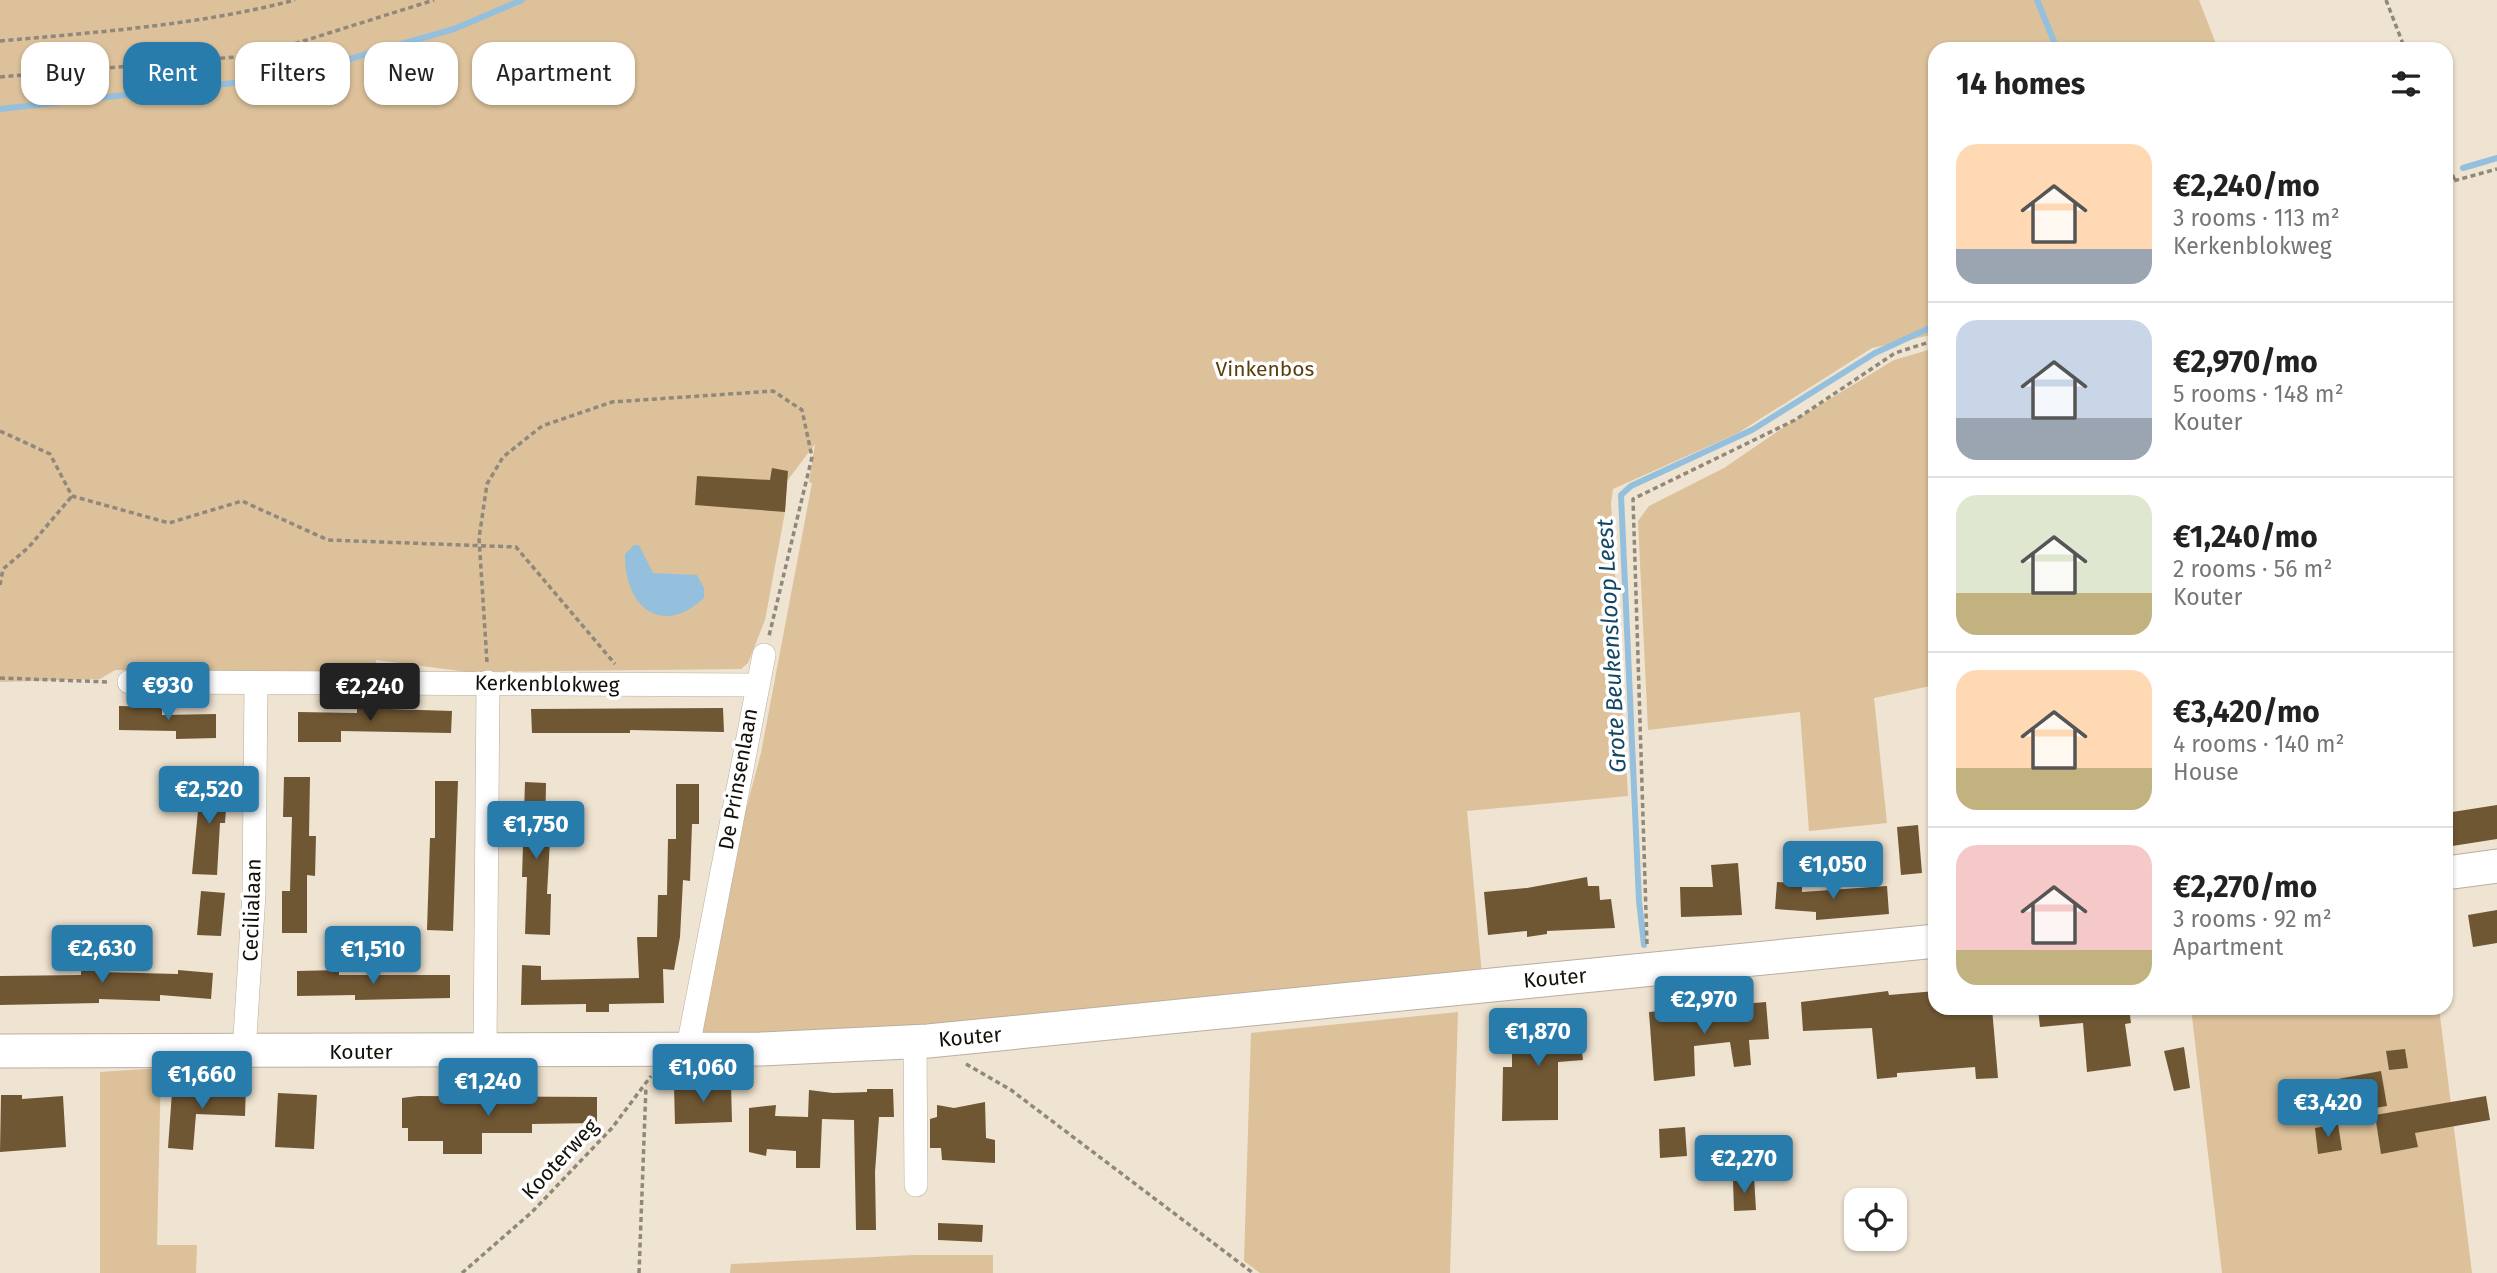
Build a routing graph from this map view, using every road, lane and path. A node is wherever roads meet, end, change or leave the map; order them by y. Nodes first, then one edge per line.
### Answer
1 (295, 0) edge
2 (433, 0) edge
3 (2386, 0) edge
4 (0, 41) edge
5 (2402, 42) edge
6 (0, 77) edge
7 (2497, 169) edge
8 (2453, 176) edge
9 (2455, 181) joint
10 (1928, 343) edge
11 (0, 430) edge
12 (72, 496) junction
13 (480, 546) junction
14 (0, 585) edge
15 (764, 655) joint
16 (0, 678) edge
17 (130, 682) joint
18 (488, 682) junction
19 (256, 684) junction
20 (633, 685) junction
21 (755, 685) junction
22 (2497, 866) edge
23 (2453, 872) edge
24 (1928, 942) edge
25 (1648, 969) junction
26 (921, 1041) junction
27 (674, 1049) junction
28 (0, 1051) edge
29 (244, 1052) junction
30 (485, 1052) junction
31 (646, 1086) junction
32 (916, 1185) dead end
33 (462, 1273) edge
34 (639, 1273) edge
35 (1253, 1273) edge

1 - 4 path
2 - 6 path
3 - 5 path
7 - 9 path
8 - 9 path
10 - 25 path
11 - 12 path
12 - 13 path
12 - 14 path
13 - 15 path
13 - 18 path
13 - 20 path
15 - 21 street, De Prinsenlaan
16 - 17 path
17 - 19 street, Kerkenblokweg
18 - 19 street, Kerkenblokweg
18 - 20 street, Kerkenblokweg
18 - 30 street
19 - 29 street, Cecilialaan
20 - 21 street, Kerkenblokweg
21 - 27 street, De Prinsenlaan
22 - 23 street
24 - 25 street, Kouter
25 - 26 street, Kouter
26 - 27 street, Kouter
26 - 32 street
26 - 35 path
27 - 30 street, Kouter
27 - 31 path, Kooterweg
28 - 29 street, Kouter
29 - 30 street, Kouter
31 - 33 path, Kooterweg
31 - 34 path

